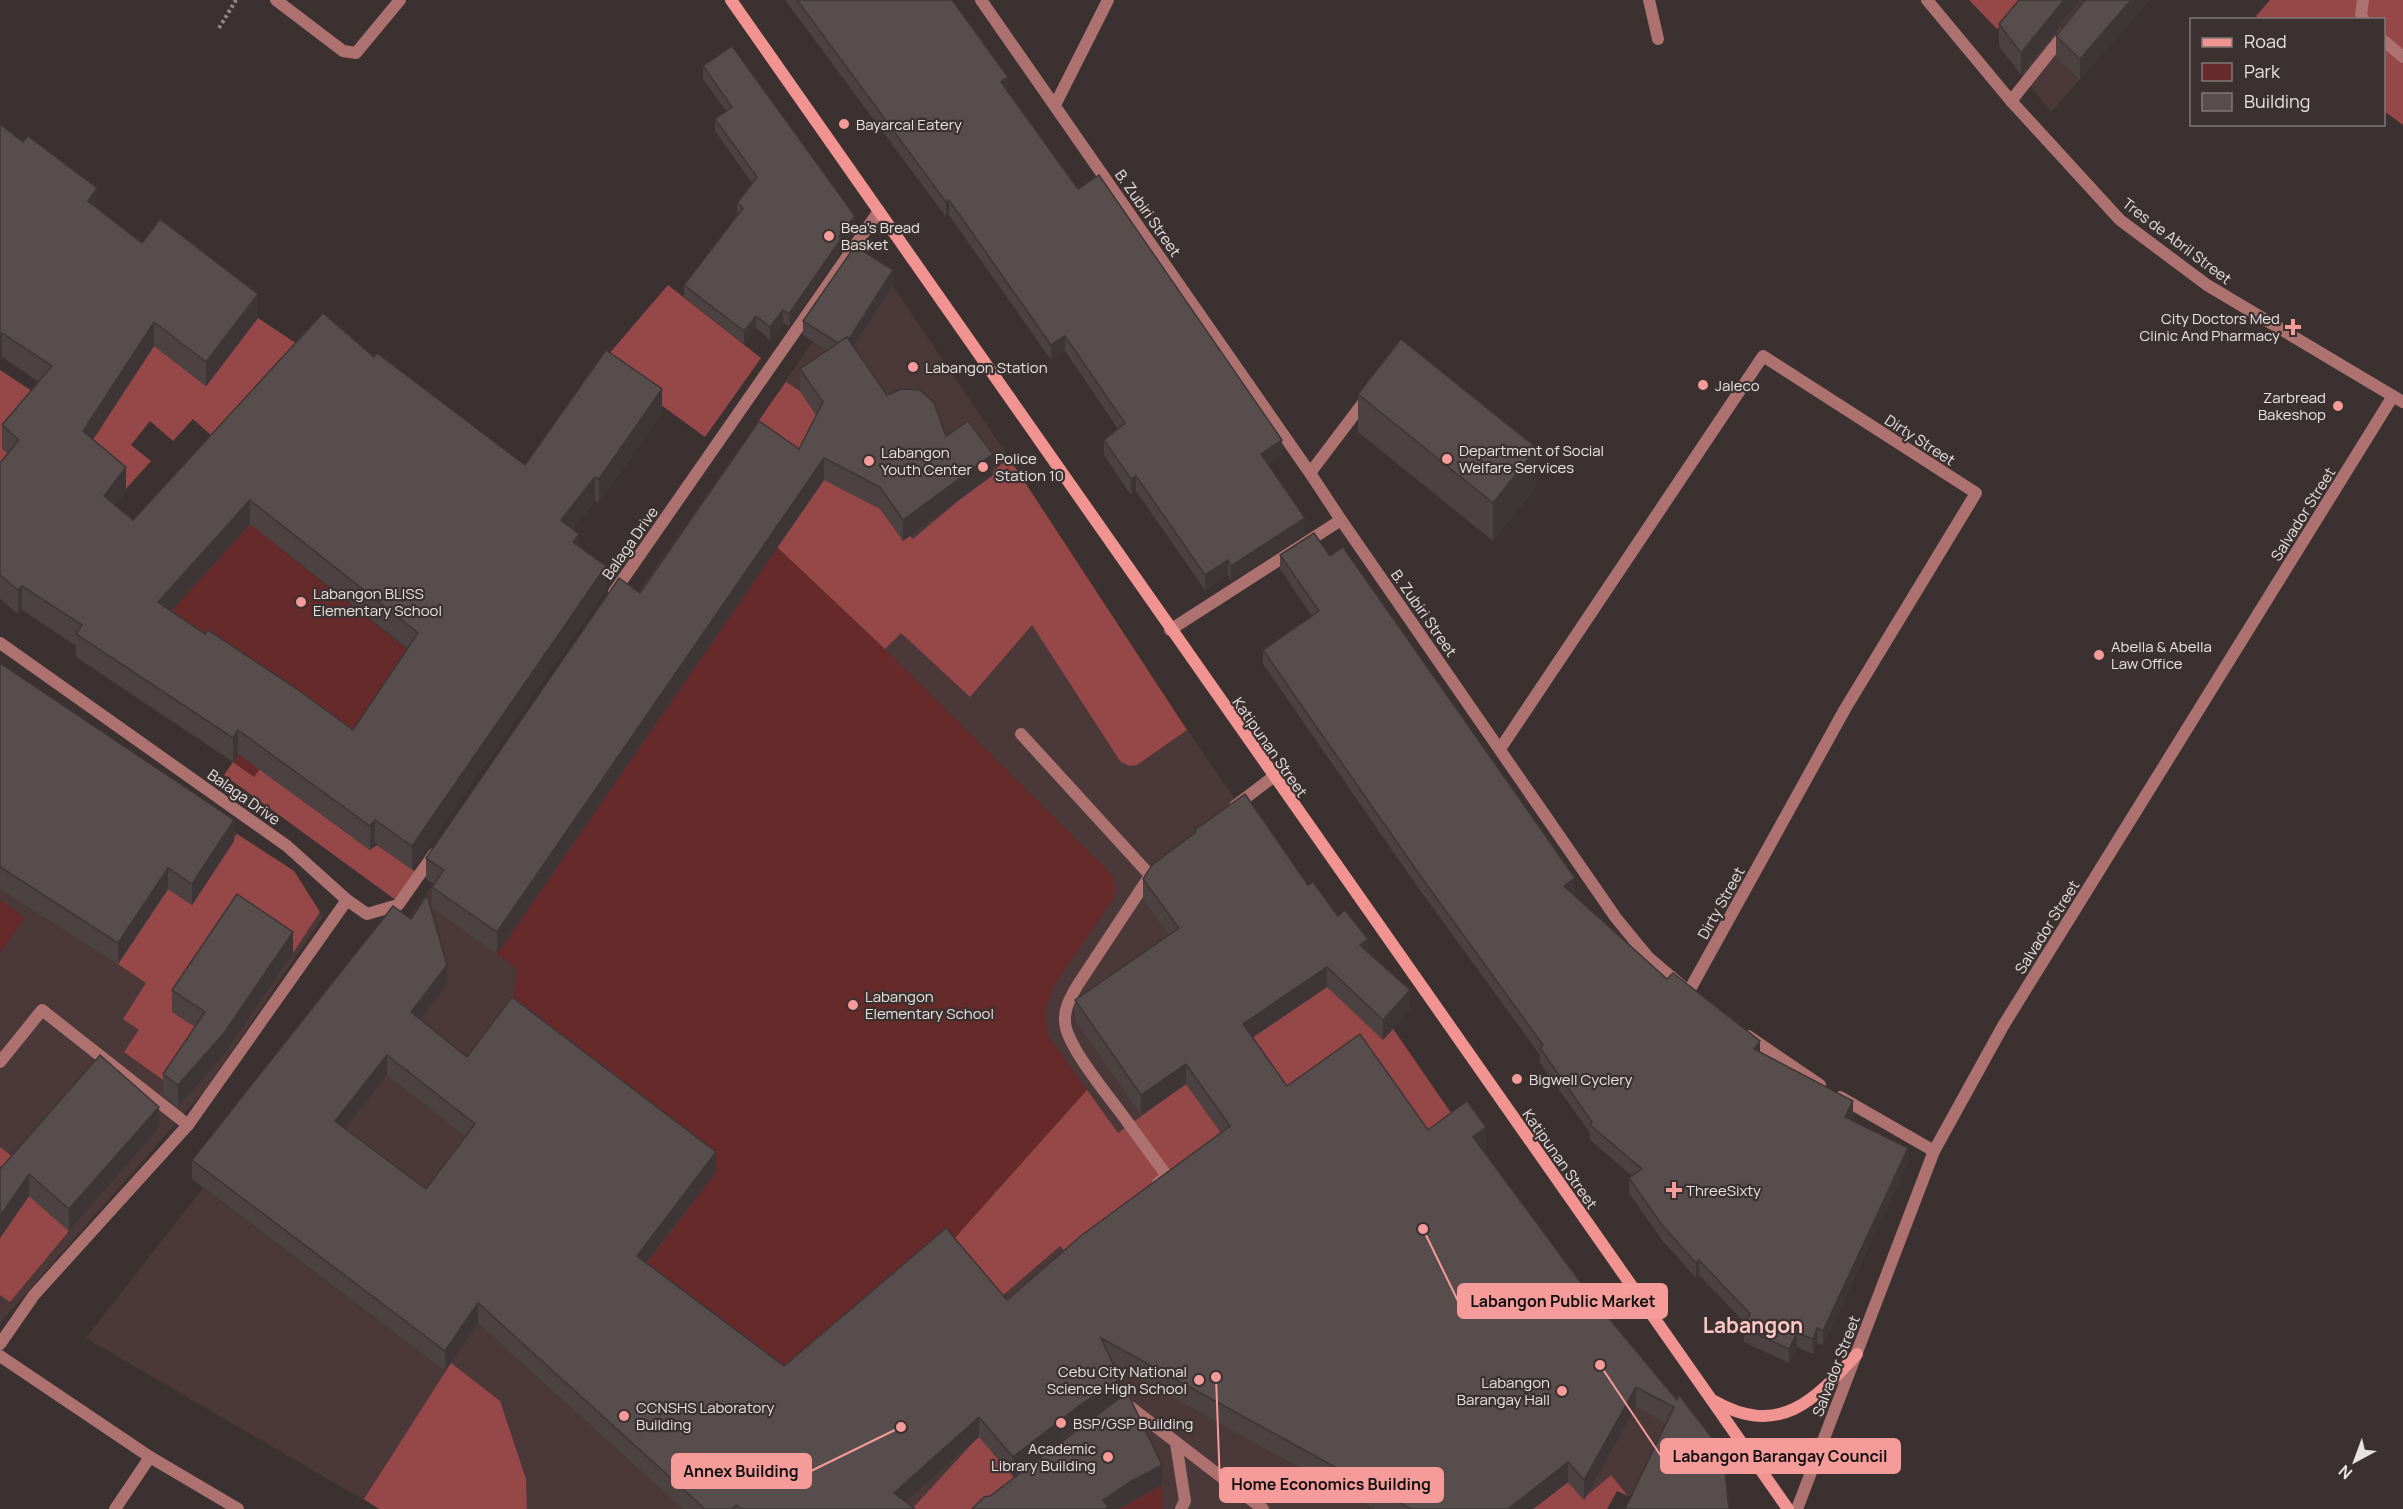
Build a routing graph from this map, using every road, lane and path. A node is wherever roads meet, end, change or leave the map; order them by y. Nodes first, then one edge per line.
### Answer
1 (236, 0) edge
2 (276, 0) edge
3 (400, 0) edge
4 (730, 0) edge
5 (981, 0) edge
6 (1108, 0) edge
7 (1649, 0) edge
8 (1927, 0) edge
9 (2363, 0) edge
10 (2077, 18) edge
11 (2363, 18) edge
12 (219, 28) dead end
13 (1658, 39) dead end
14 (2385, 42) edge
15 (2403, 57) edge
16 (2011, 101) junction
17 (1055, 105) junction
18 (879, 211) junction
19 (1374, 389) edge
20 (2398, 399) edge
21 (1310, 472) junction
22 (1341, 520) junction
23 (606, 604) edge
24 (1170, 630) junction
25 (0, 643) edge
26 (1021, 734) dead end
27 (1500, 748) junction
28 (1273, 777) junction
29 (1222, 816) edge
30 (438, 848) edge
31 (1167, 859) edge
32 (1149, 874) junction
33 (346, 900) junction
34 (1693, 995) joint
35 (1742, 1031) edge
36 (0, 1062) edge
37 (188, 1125) junction
38 (1934, 1151) junction
39 (1149, 1190) edge
40 (0, 1344) edge
41 (1857, 1354) junction
42 (0, 1356) edge
43 (1710, 1399) junction
44 (1125, 1407) edge
45 (1176, 1443) junction
46 (150, 1457) junction
47 (115, 1509) edge
48 (238, 1509) edge
49 (1181, 1509) edge
50 (1263, 1509) edge
51 (1788, 1509) edge
52 (1797, 1509) edge

1 - 12 path
2 - 3 street
4 - 18 main road, Katipunan Street
5 - 17 street, B. Zubiri Street
6 - 17 street
7 - 13 street
8 - 16 street, Tres de Abril Street
9 - 11 street
10 - 16 street
14 - 15 street
16 - 20 street, Tres de Abril Street
17 - 21 street, B. Zubiri Street
18 - 23 street, Balaga Drive
18 - 24 main road, Katipunan Street
19 - 21 street
20 - 38 street, Salvador Street
21 - 22 street, B. Zubiri Street
22 - 24 street
22 - 27 street, B. Zubiri Street
24 - 28 main road, Katipunan Street
25 - 33 street, Balaga Drive
26 - 32 street
27 - 34 street, B. Zubiri Street
27 - 34 street, Dirty Street
28 - 29 street
28 - 43 main road, Katipunan Street
30 - 33 street, Balaga Drive
31 - 32 street
32 - 39 street
33 - 37 street
35 - 38 street
36 - 37 street
37 - 40 street
38 - 41 street, Salvador Street
41 - 43 main road
41 - 52 street, Salvador Street
42 - 46 street
43 - 51 main road, Katipunan Street
44 - 45 street
45 - 49 street
45 - 50 street
46 - 47 street
46 - 48 street

